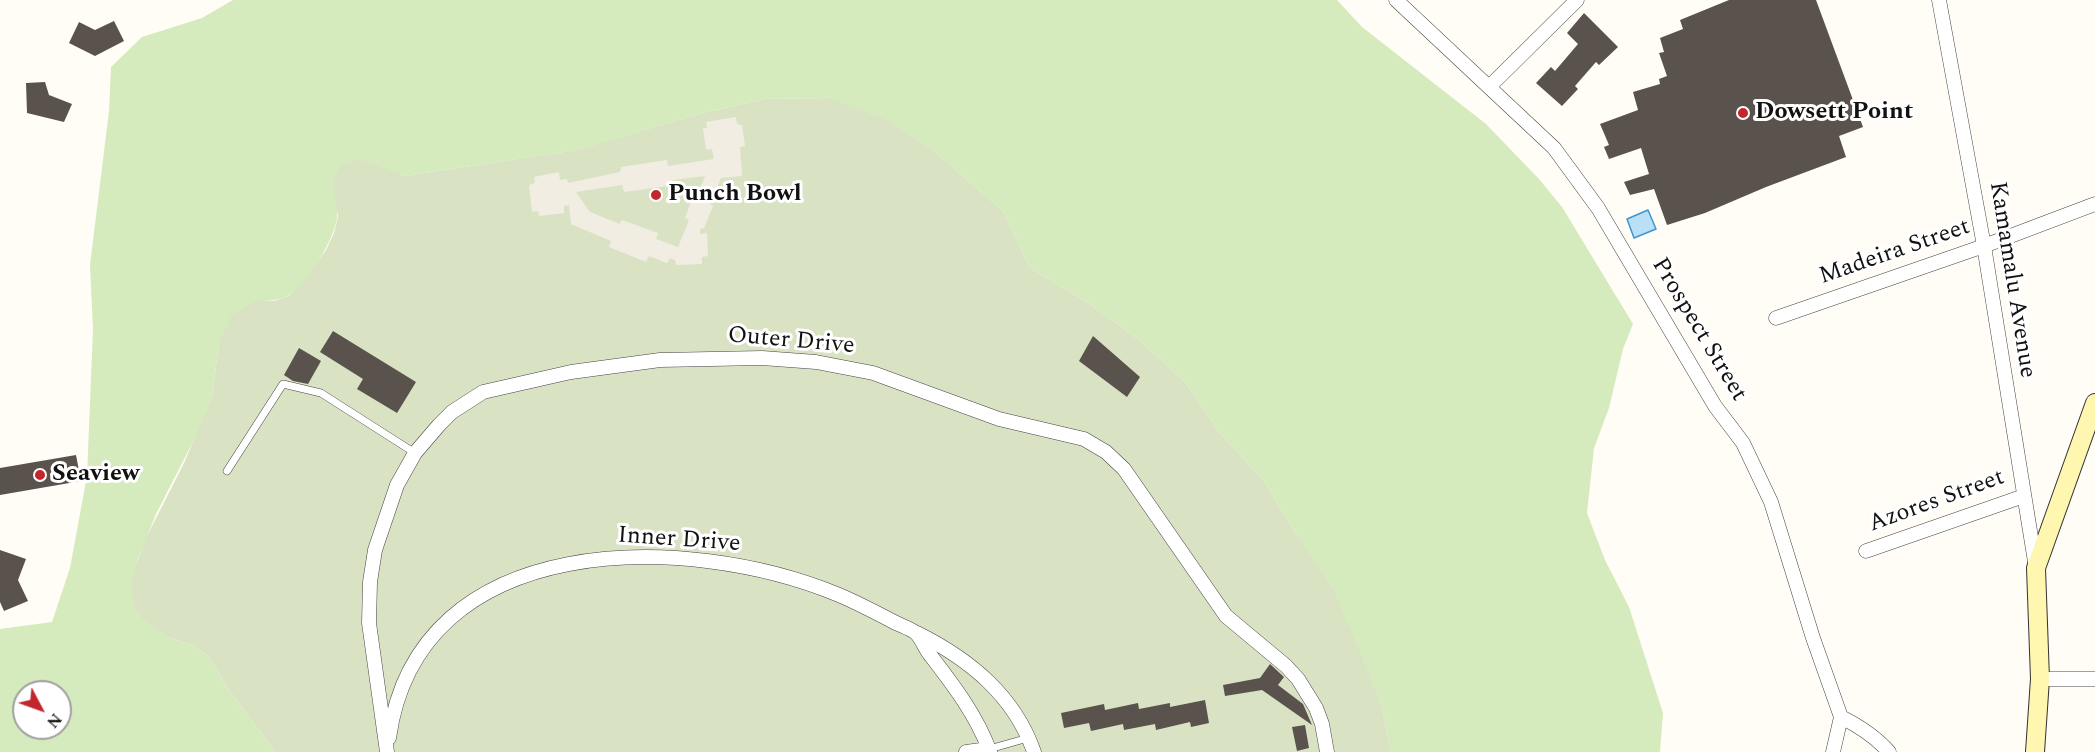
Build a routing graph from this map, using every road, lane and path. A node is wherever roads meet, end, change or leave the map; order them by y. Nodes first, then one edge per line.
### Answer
1 (1396, 0) edge
2 (1577, 0) edge
3 (1939, 0) edge
4 (1489, 87) junction
5 (2095, 204) edge
6 (1984, 246) junction
7 (1776, 318) dead end
8 (2095, 403) edge
9 (415, 453) junction
10 (227, 471) dead end
11 (2024, 496) junction
12 (1866, 551) dead end
13 (2036, 568) junction
14 (917, 633) junction
15 (2040, 679) junction
16 (2095, 679) edge
17 (1841, 717) junction
18 (1028, 738) junction
19 (990, 750) edge
20 (387, 752) edge
21 (966, 752) edge
22 (1034, 752) edge
23 (1327, 752) edge
24 (1833, 752) edge
25 (1888, 752) edge
26 (2035, 752) edge

1 - 4 street, Prospect Street
2 - 4 street
3 - 6 street, Kamamalu Avenue
4 - 17 street, Prospect Street
5 - 6 street, Madeira Street
6 - 7 street, Madeira Street
6 - 11 street, Kamamalu Avenue
8 - 13 street
9 - 10 lane
9 - 20 street, Outer Drive
9 - 23 street, Outer Drive
11 - 12 street, Azores Street
11 - 13 street, Kamamalu Avenue
13 - 15 street
14 - 18 street, Inner Drive
14 - 19 street
14 - 20 street, Inner Drive
15 - 16 street
15 - 26 street
17 - 24 street
17 - 25 street
18 - 19 lane
18 - 22 street, Inner Drive
19 - 21 street

